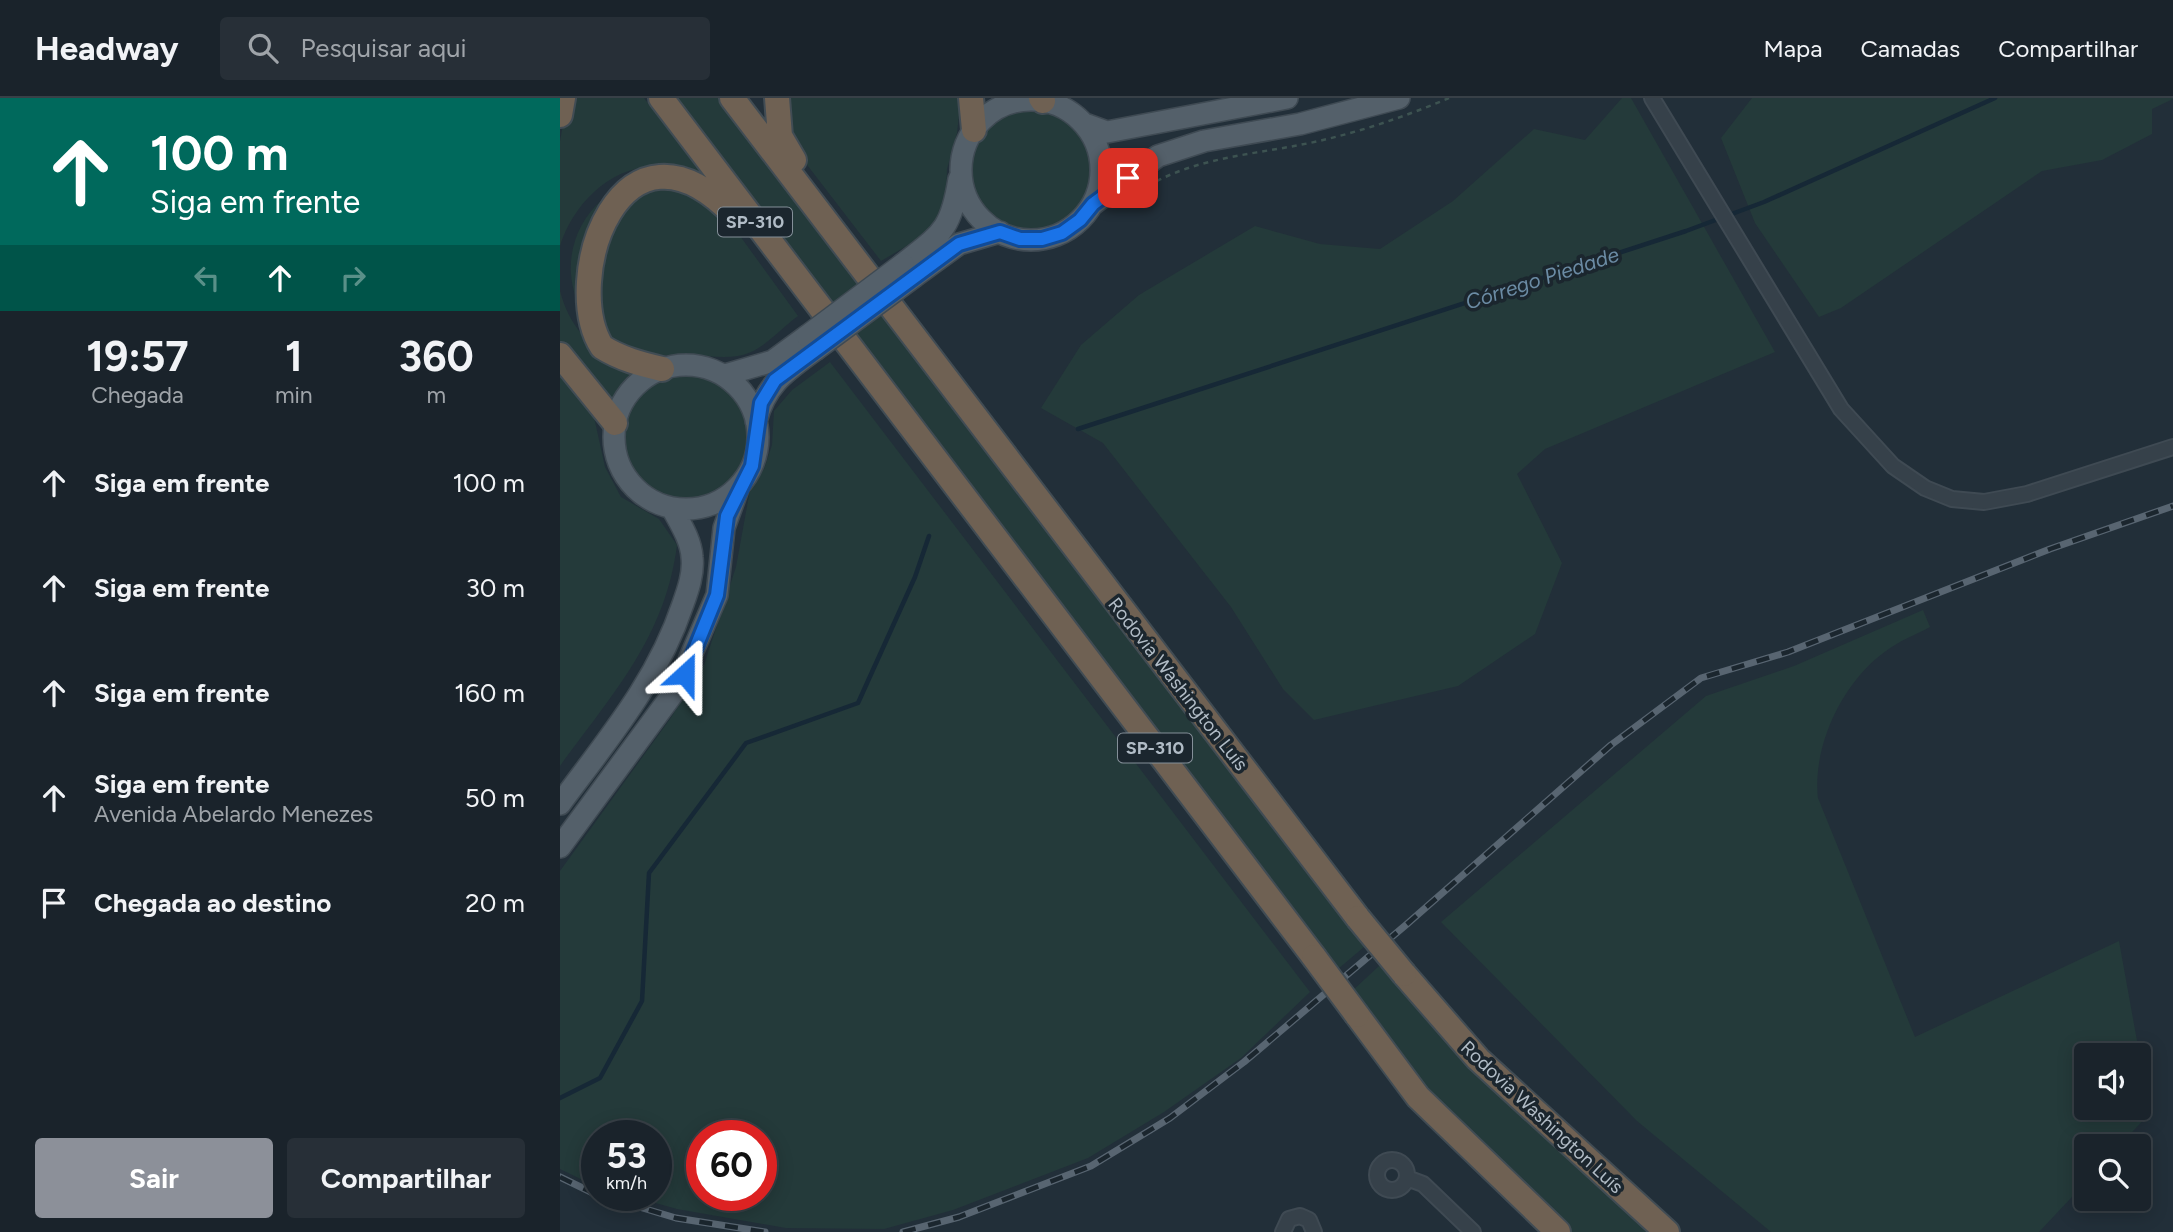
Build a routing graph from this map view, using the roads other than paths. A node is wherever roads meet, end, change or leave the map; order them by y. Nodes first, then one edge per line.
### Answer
1 (563, 98) edge
2 (661, 98) edge
3 (732, 98) edge
4 (777, 98) edge
5 (971, 98) edge
6 (1287, 98) edge
7 (1399, 98) edge
8 (1652, 98) edge
9 (1042, 99) edge
10 (560, 115) edge
11 (1084, 124) junction
12 (974, 130) junction
13 (961, 170) junction
14 (586, 204) dead end
15 (1093, 204) junction
16 (1000, 232) junction
17 (909, 270) junction
18 (566, 298) dead end
19 (892, 310) junction
20 (811, 343) junction
21 (849, 346) junction
22 (560, 355) edge
23 (662, 369) junction
24 (725, 376) junction
25 (756, 421) junction
26 (615, 423) junction
27 (2173, 447) edge
28 (740, 485) junction
29 (672, 508) junction
30 (560, 804) edge
31 (560, 847) edge
32 (1407, 1178) dead end
33 (1283, 1232) edge
34 (1314, 1232) edge
35 (1473, 1232) edge
36 (1558, 1232) edge
37 (1667, 1232) edge

1 - 10 highway
2 - 21 highway, SP-310
3 - 19 highway, Rodovia Washington Luís / SP-310
4 - 19 highway
5 - 12 highway
6 - 11 main road
7 - 15 main road
8 - 27 street
9 - 11 main road
9 - 12 main road
11 - 15 main road
12 - 13 main road
13 - 16 main road
13 - 17 main road
14 - 21 highway
15 - 16 main road
16 - 17 main road
17 - 20 main road, bridge
18 - 23 highway
19 - 37 highway, Rodovia Washington Luís / SP-310, bridge
20 - 24 main road
20 - 25 main road
21 - 36 highway, SP-310, bridge
22 - 26 highway
23 - 24 main road
23 - 26 main road
24 - 25 main road
25 - 28 main road
26 - 29 main road
28 - 29 main road
28 - 31 main road
29 - 30 main road
32 - 35 street
33 - 34 street

